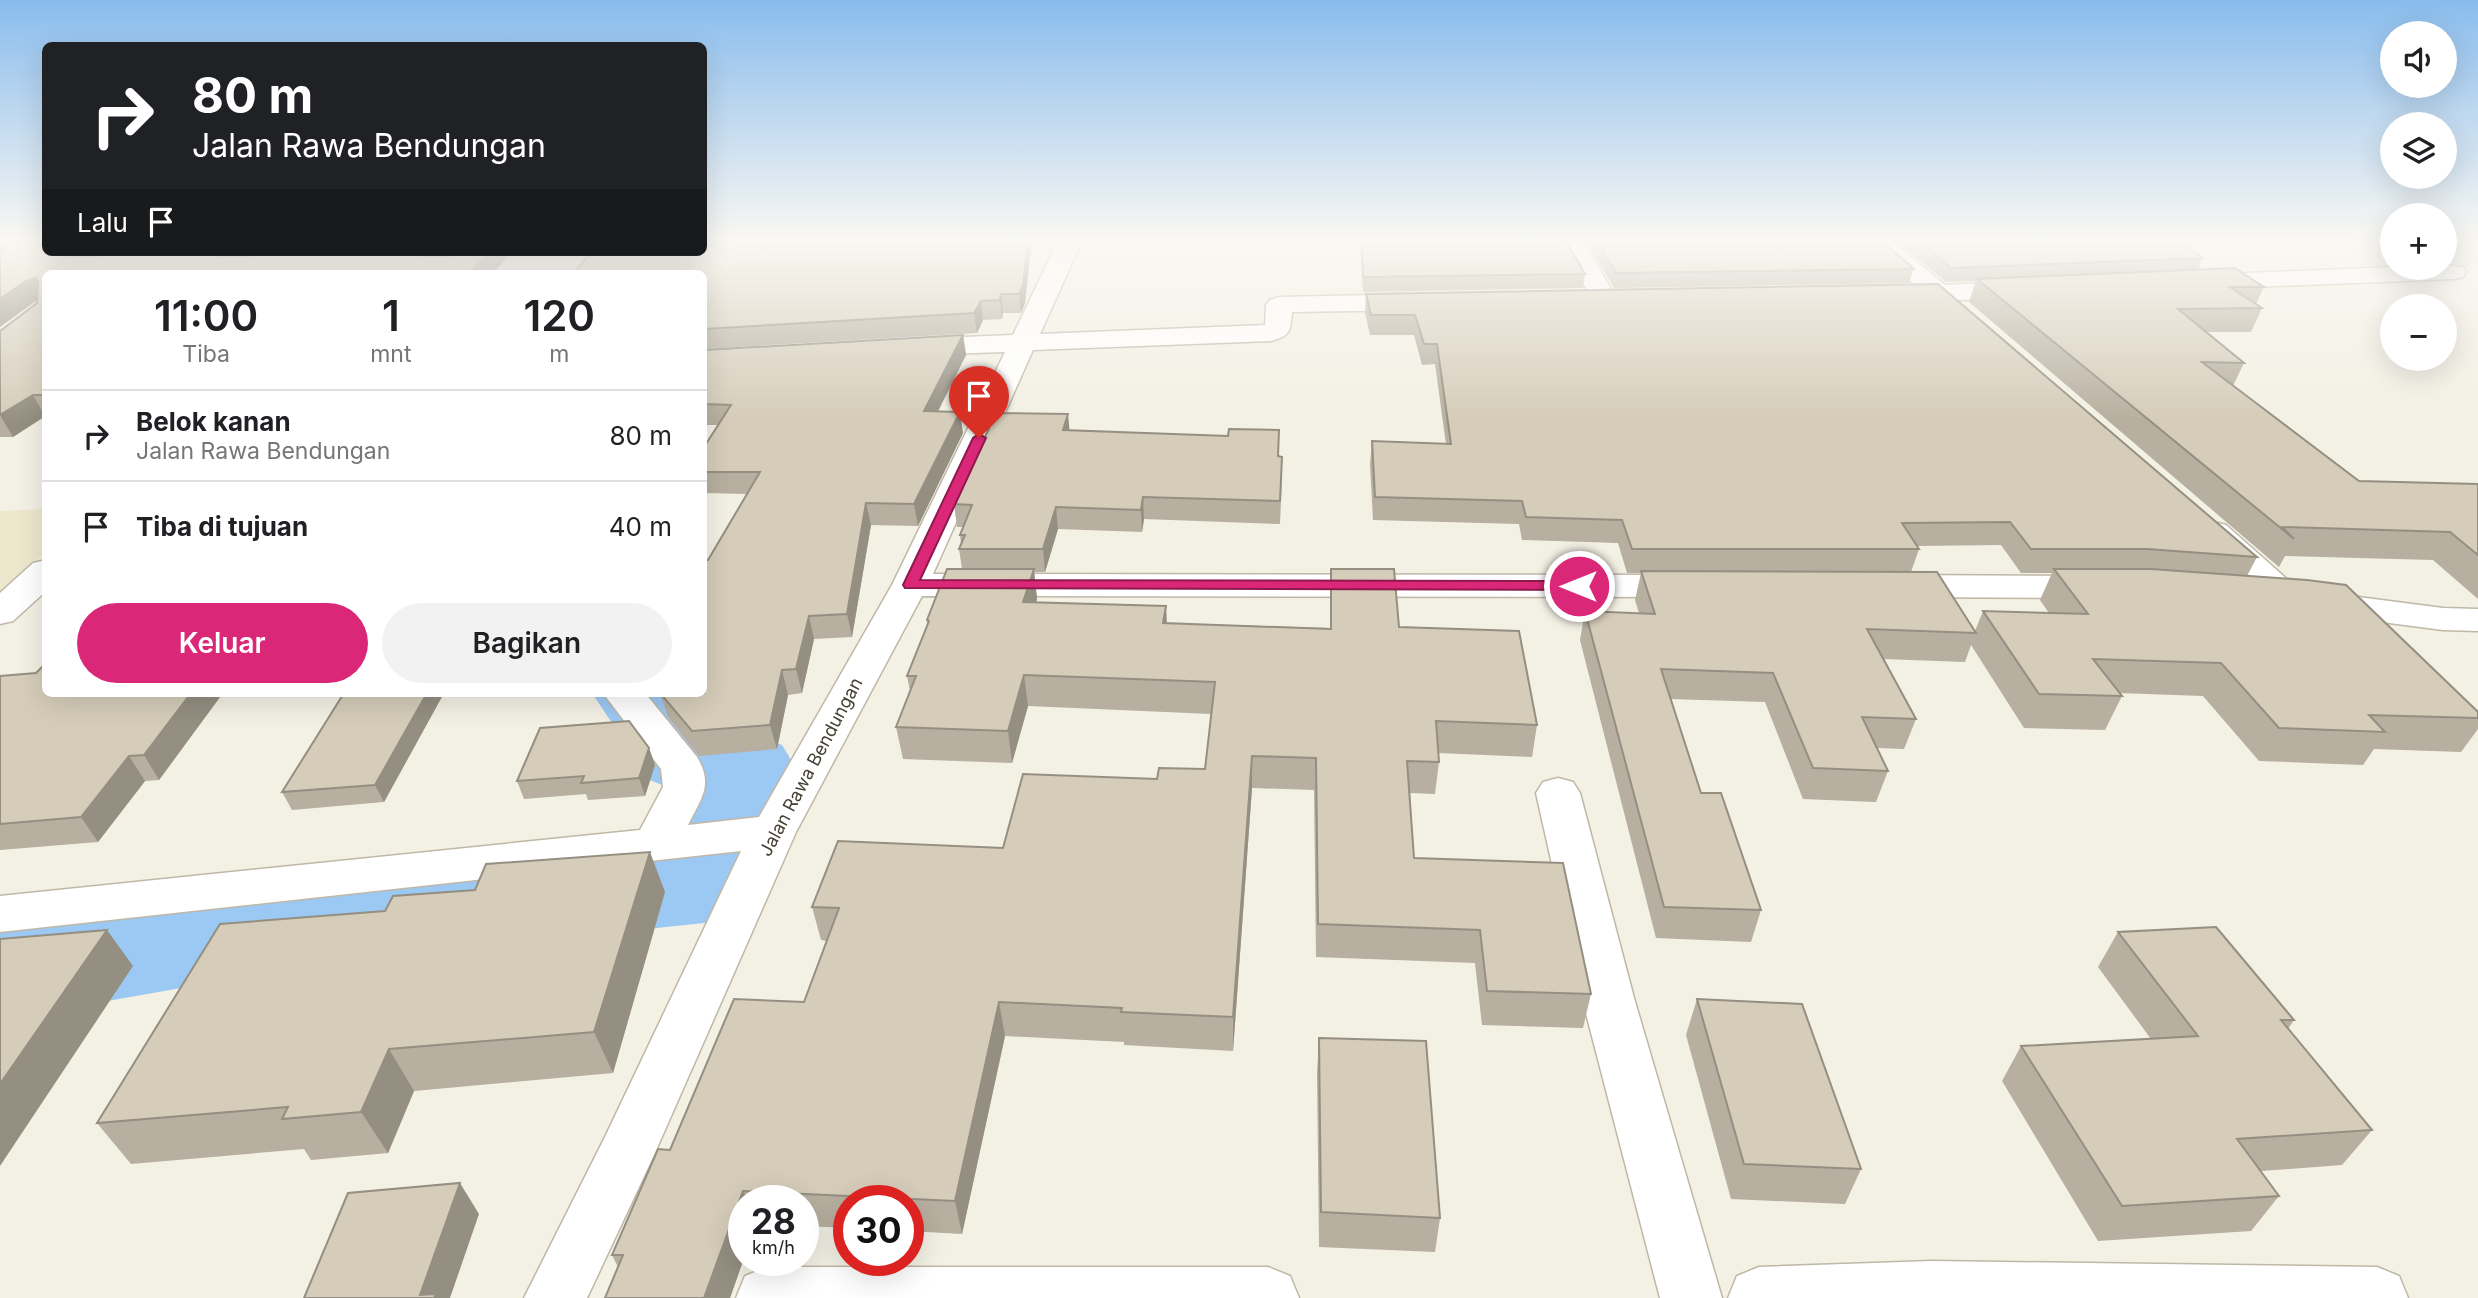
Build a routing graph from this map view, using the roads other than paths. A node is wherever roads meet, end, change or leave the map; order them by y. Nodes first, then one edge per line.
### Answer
1 (1044, 300) edge
2 (1947, 300) edge
3 (1442, 302) edge
4 (1965, 315) edge
5 (1025, 341) junction
6 (890, 348) edge
7 (2195, 516) edge
8 (42, 574) edge
9 (910, 585) junction
10 (1718, 586) edge
11 (1858, 586) edge
12 (2136, 587) edge
13 (2233, 593) edge
14 (2289, 598) junction
15 (0, 613) edge
16 (2478, 620) edge
17 (626, 697) edge
18 (1558, 793) dead end
19 (752, 835) junction
20 (657, 843) junction
21 (0, 914) edge
22 (1933, 1295) edge
23 (555, 1298) edge
24 (767, 1298) edge
25 (1268, 1298) edge
26 (1691, 1298) edge
27 (1759, 1298) edge
28 (2376, 1298) edge

1 - 5 street, Jalan Rawa Bendungan
2 - 4 street
3 - 5 street
5 - 6 street
5 - 9 street, Jalan Rawa Bendungan
7 - 14 street
8 - 15 street
9 - 10 street
9 - 19 street, Jalan Rawa Bendungan
11 - 12 street
13 - 14 street
14 - 16 street
17 - 20 street
18 - 26 street
19 - 20 street
19 - 23 street, Jalan Rawa Bendungan
20 - 21 street
22 - 27 street
22 - 28 street
24 - 25 street

